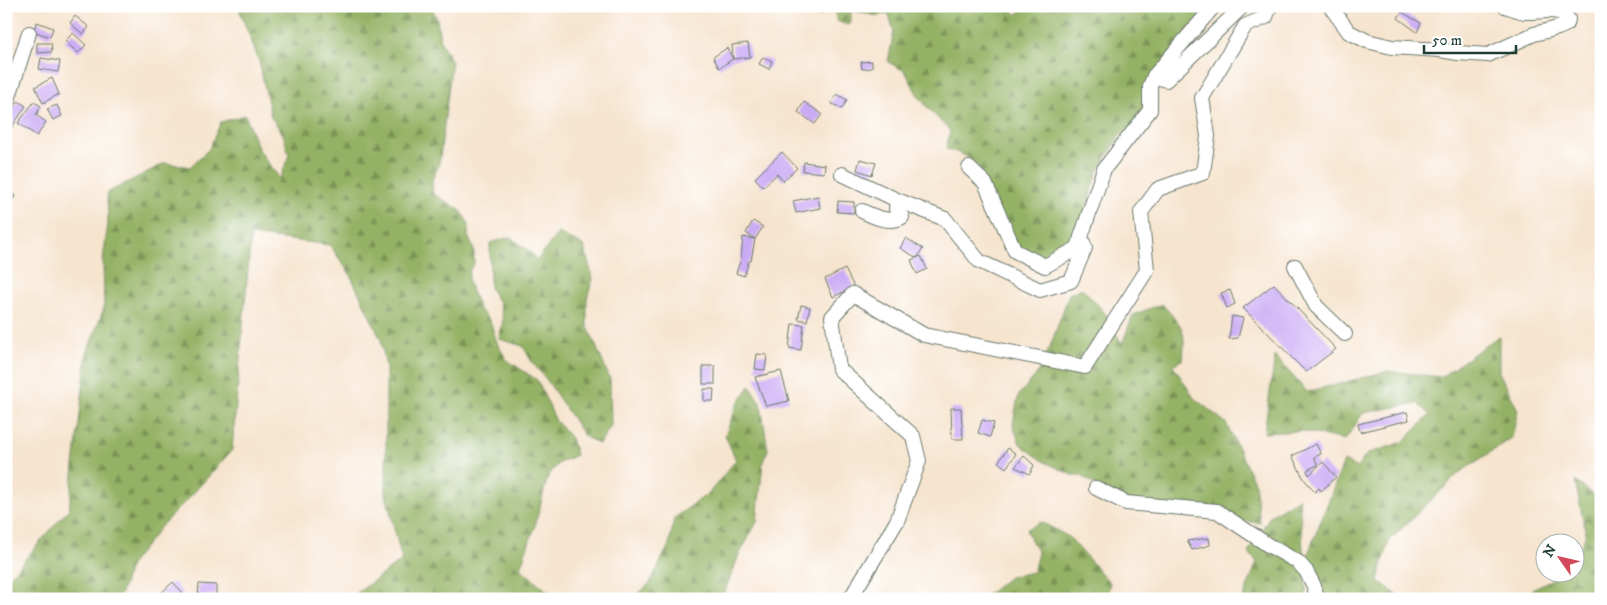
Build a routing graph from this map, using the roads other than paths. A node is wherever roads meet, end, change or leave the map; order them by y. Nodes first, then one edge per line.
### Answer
1 (1214, 6) edge
2 (1243, 6) edge
3 (1270, 6) edge
4 (1330, 6) edge
5 (1505, 6) edge
6 (29, 33) dead end
7 (1154, 76) junction
8 (6, 106) edge
9 (969, 168) dead end
10 (842, 174) dead end
11 (897, 200) junction
12 (862, 212) dead end
13 (1081, 237) junction
14 (1295, 266) dead end
15 (1345, 334) dead end
16 (1096, 488) dead end
17 (850, 599) edge
18 (1317, 599) edge

1 - 7 street
2 - 7 street
3 - 17 street
4 - 5 street
6 - 8 street
7 - 13 street
9 - 13 street
10 - 11 street
11 - 12 street
11 - 13 street
14 - 15 street
16 - 18 street

